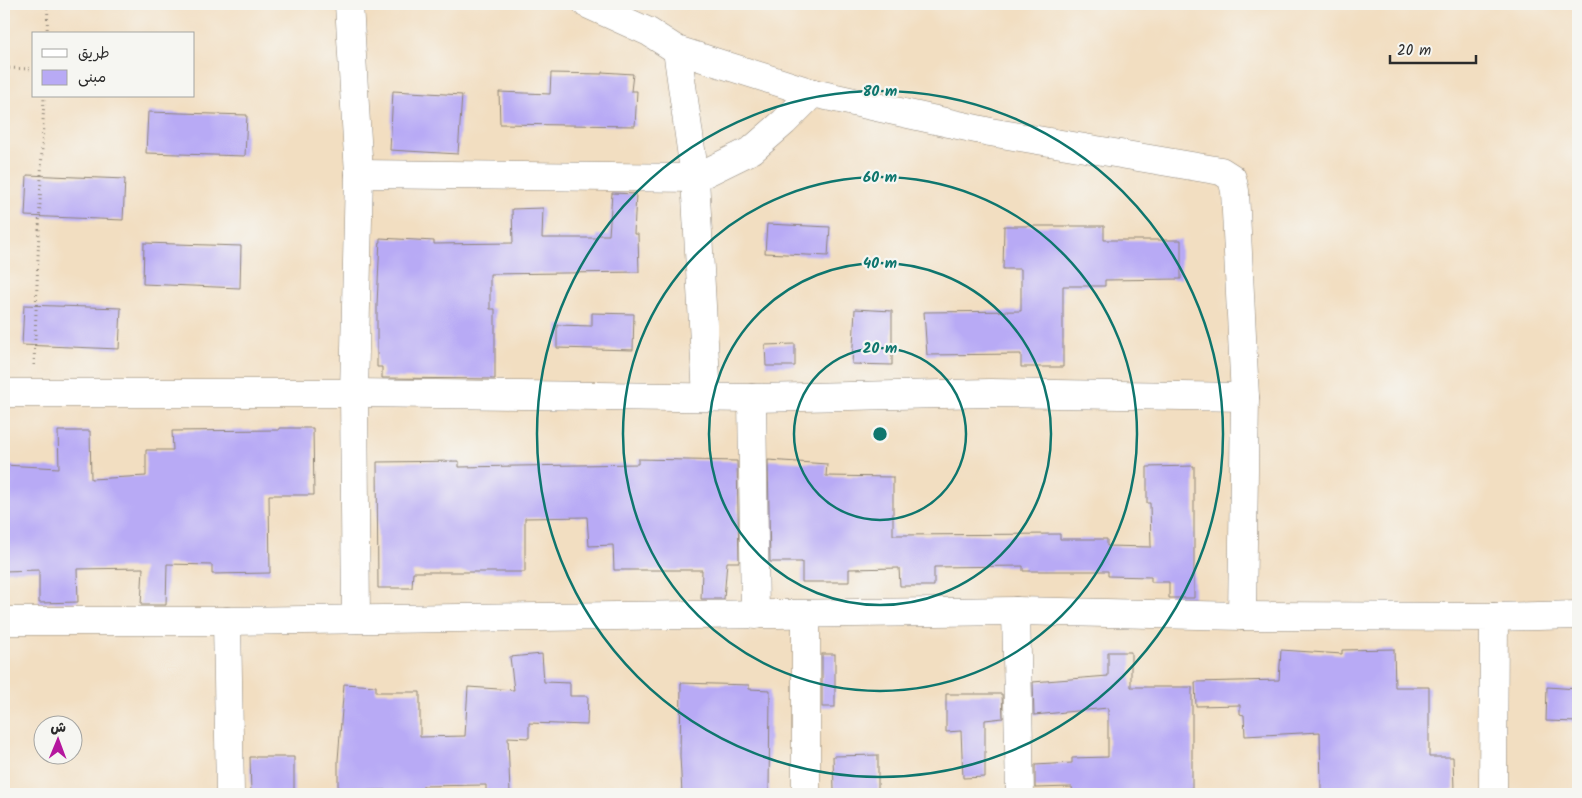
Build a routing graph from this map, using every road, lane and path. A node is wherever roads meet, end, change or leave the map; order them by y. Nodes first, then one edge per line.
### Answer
1 (48, 4) edge
2 (349, 4) edge
3 (587, 4) edge
4 (46, 32) edge
5 (677, 50) junction
6 (4, 68) edge
7 (32, 69) edge
8 (813, 93) junction
9 (44, 98) edge
10 (359, 174) junction
11 (695, 178) junction
12 (33, 392) junction
13 (4, 393) edge
14 (354, 393) junction
15 (707, 397) junction
16 (1245, 397) junction
17 (752, 398) junction
18 (1016, 611) junction
19 (806, 614) junction
20 (755, 615) junction
21 (1578, 615) edge
22 (1242, 616) junction
23 (1494, 617) junction
24 (356, 619) junction
25 (4, 621) edge
26 (227, 621) junction
27 (230, 794) edge
28 (806, 794) edge
29 (1020, 794) edge
30 (1493, 794) edge

1 - 4 path
2 - 10 street
3 - 5 street
5 - 8 street
5 - 11 street
6 - 7 path
8 - 11 street
8 - 16 street
9 - 12 path
10 - 11 street
10 - 14 street
11 - 15 street
12 - 13 street
12 - 14 street
14 - 15 street
14 - 24 street
15 - 17 street
16 - 17 street
16 - 22 street
17 - 20 street
18 - 19 street
18 - 22 street
18 - 29 street
19 - 20 street
19 - 28 street
20 - 24 street
21 - 23 street
22 - 23 street
23 - 30 street
24 - 26 street
25 - 26 street
26 - 27 street

